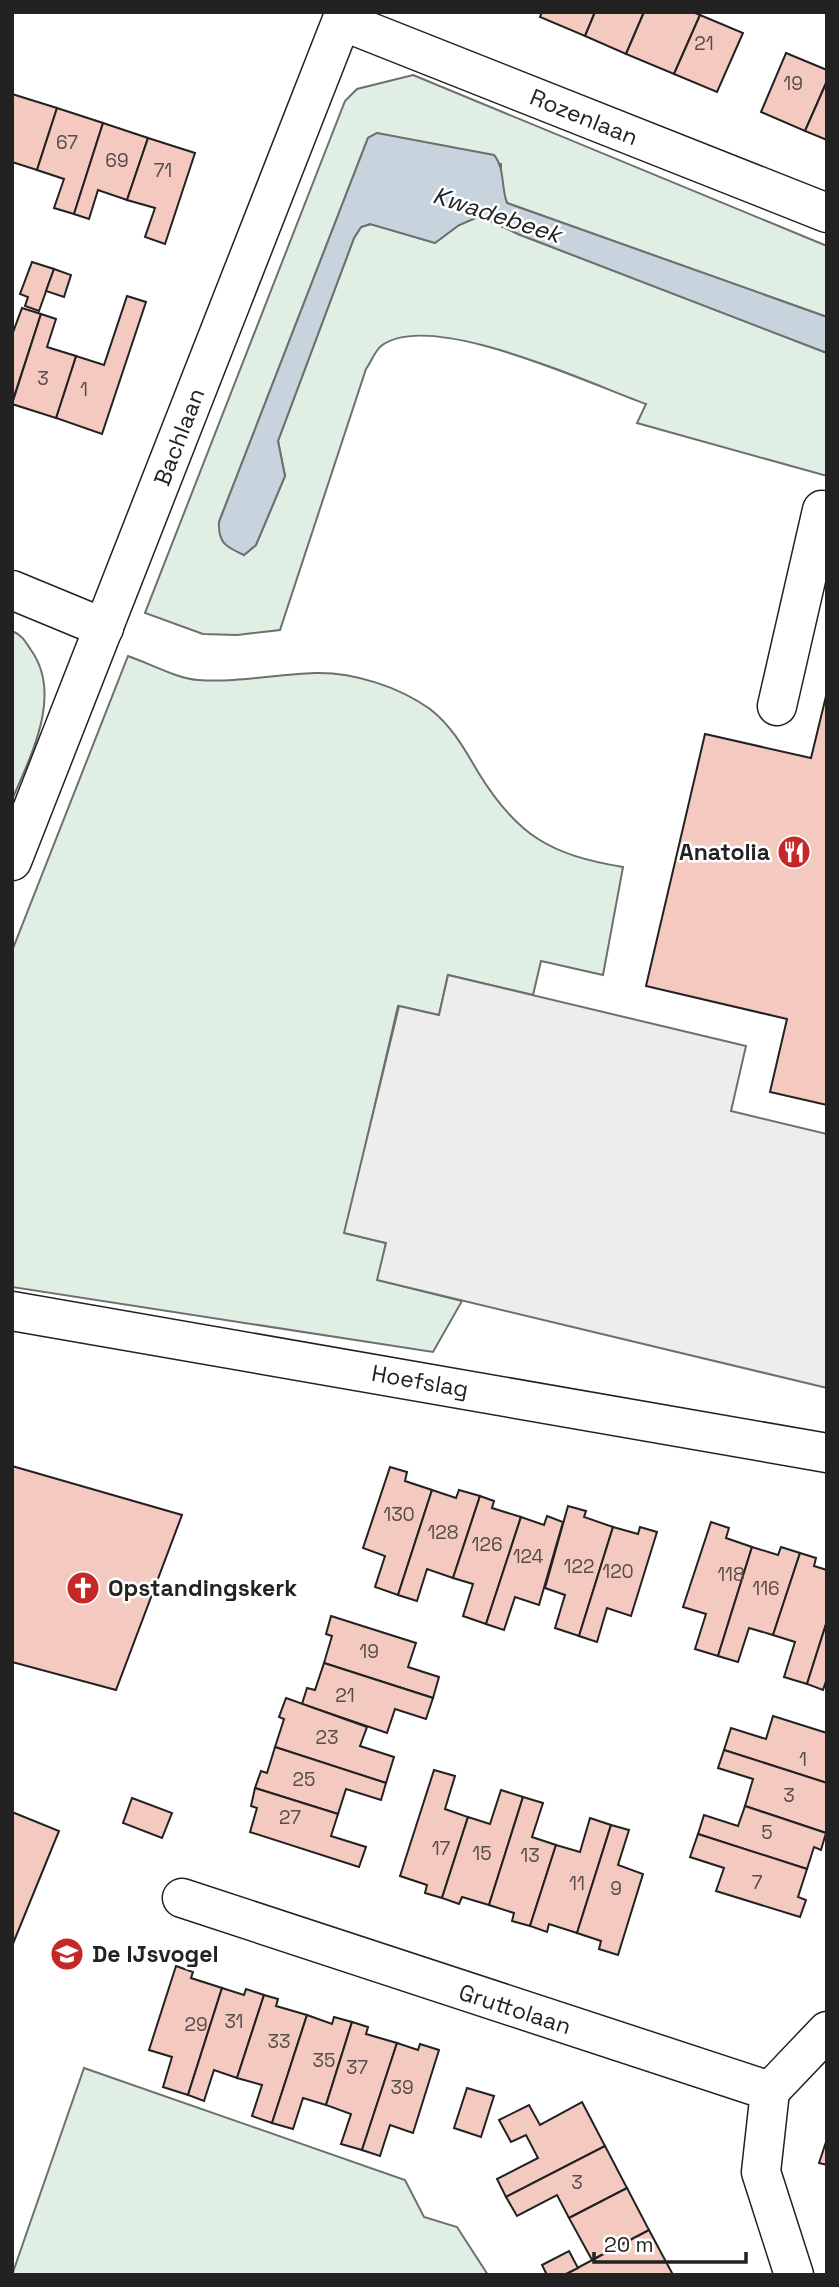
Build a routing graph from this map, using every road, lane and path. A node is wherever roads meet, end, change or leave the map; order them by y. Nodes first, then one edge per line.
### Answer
1 (343, 16) edge
2 (827, 213) edge
3 (827, 511) edge
4 (12, 590) edge
5 (104, 628) junction
6 (777, 706) dead end
7 (12, 861) edge
8 (12, 1311) edge
9 (827, 1453) edge
10 (182, 1898) dead end
11 (827, 2031) edge
12 (770, 2091) junction
13 (794, 2275) edge

1 - 2 street, Rozenlaan
1 - 5 street, Bachlaan
3 - 6 street
4 - 5 street
5 - 7 street, Bachlaan
8 - 9 street, Hoefslag
10 - 12 street, Gruttolaan
11 - 12 street
12 - 13 street

